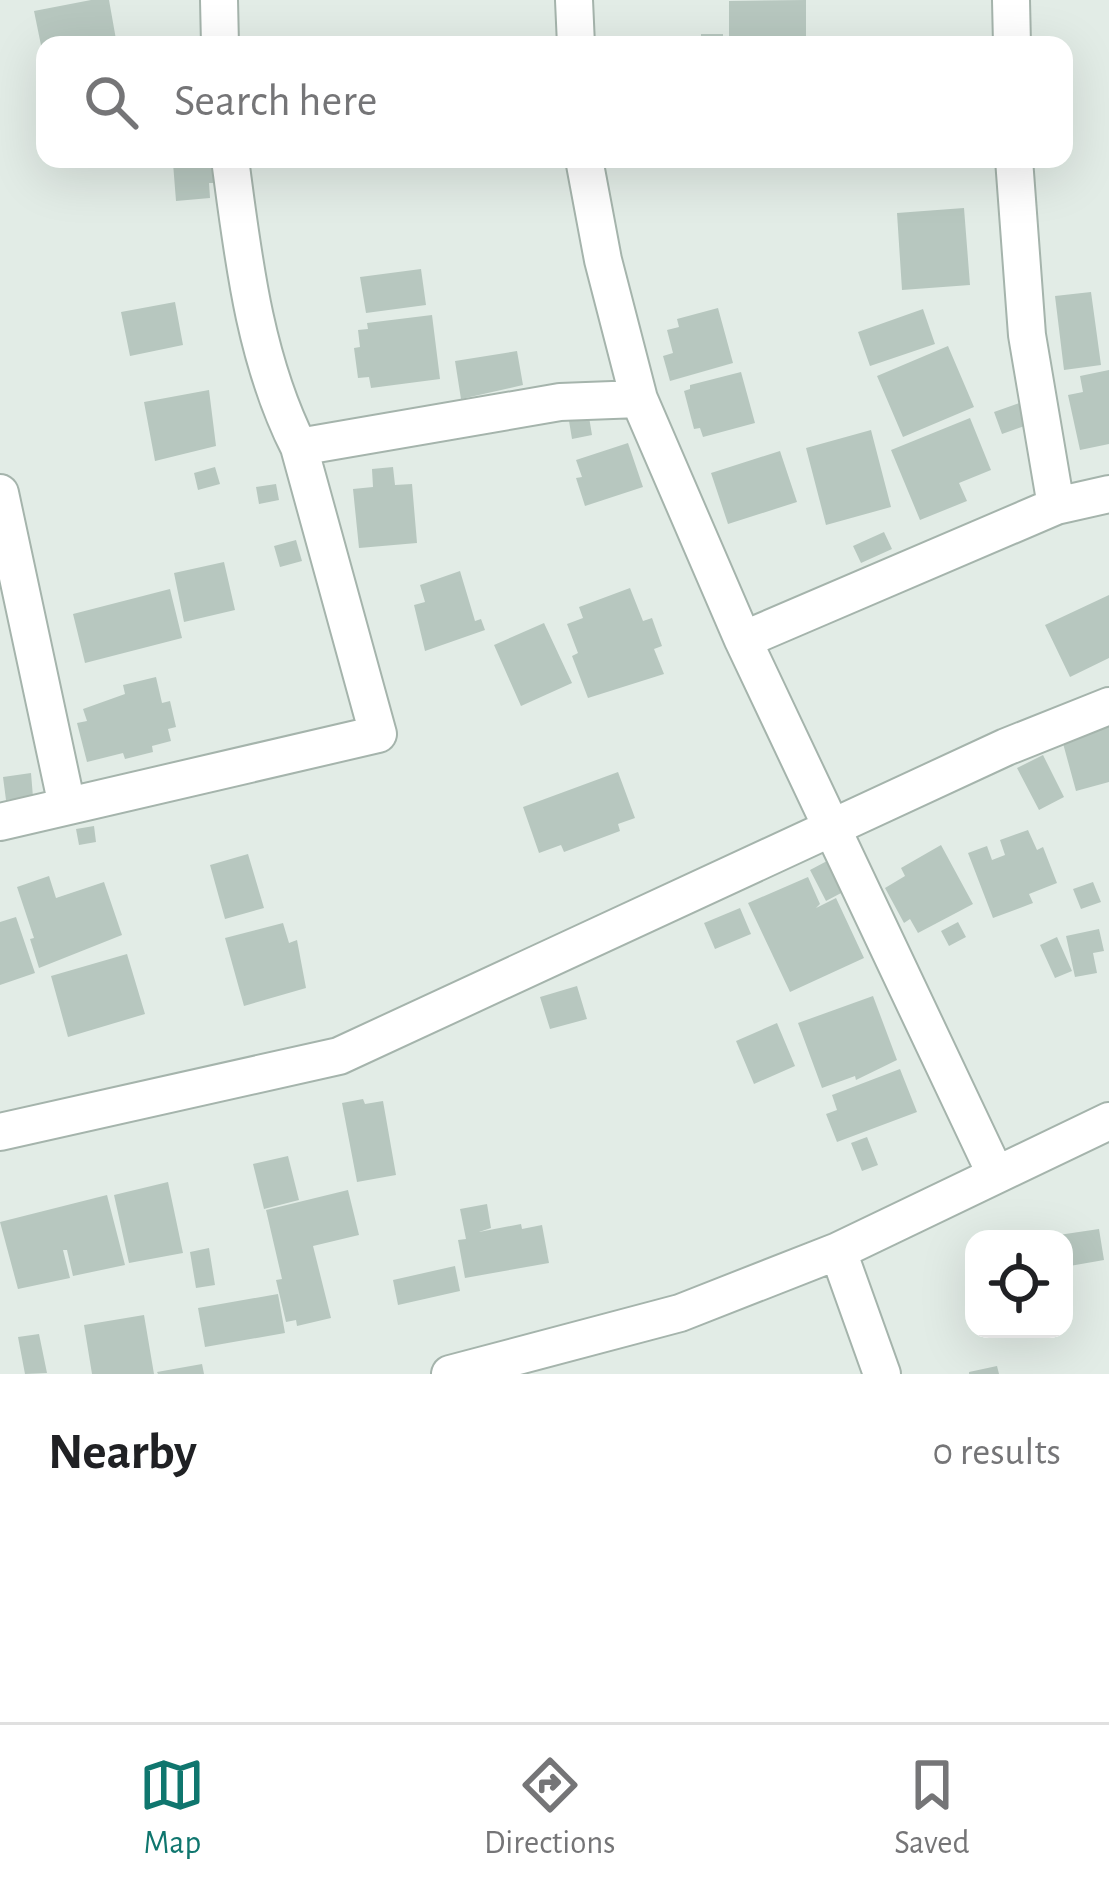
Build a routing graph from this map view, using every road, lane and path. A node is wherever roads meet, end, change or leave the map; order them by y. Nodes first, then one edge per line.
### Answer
1 (219, 0) edge
2 (574, 0) edge
3 (1011, 0) edge
4 (220, 36) edge
5 (576, 36) edge
6 (1012, 36) edge
7 (231, 168) edge
8 (586, 168) edge
9 (1015, 168) edge
10 (639, 399) junction
11 (299, 447) junction
12 (0, 493) edge
13 (1109, 494) edge
14 (1056, 506) junction
15 (743, 640) junction
16 (1109, 706) edge
17 (67, 806) junction
18 (0, 822) edge
19 (832, 828) junction
20 (1109, 1121) edge
21 (0, 1132) edge
22 (995, 1173) junction
23 (838, 1251) junction
24 (450, 1374) edge
25 (882, 1374) edge

1 - 4 street
2 - 5 street
3 - 6 street
7 - 11 street
8 - 10 street
9 - 14 street
10 - 11 street
10 - 15 street
11 - 17 street
12 - 17 street
13 - 14 street
14 - 15 street
15 - 19 street
16 - 19 street
17 - 18 street
19 - 21 street
19 - 22 street
20 - 22 street
22 - 23 street
23 - 24 street
23 - 25 street

